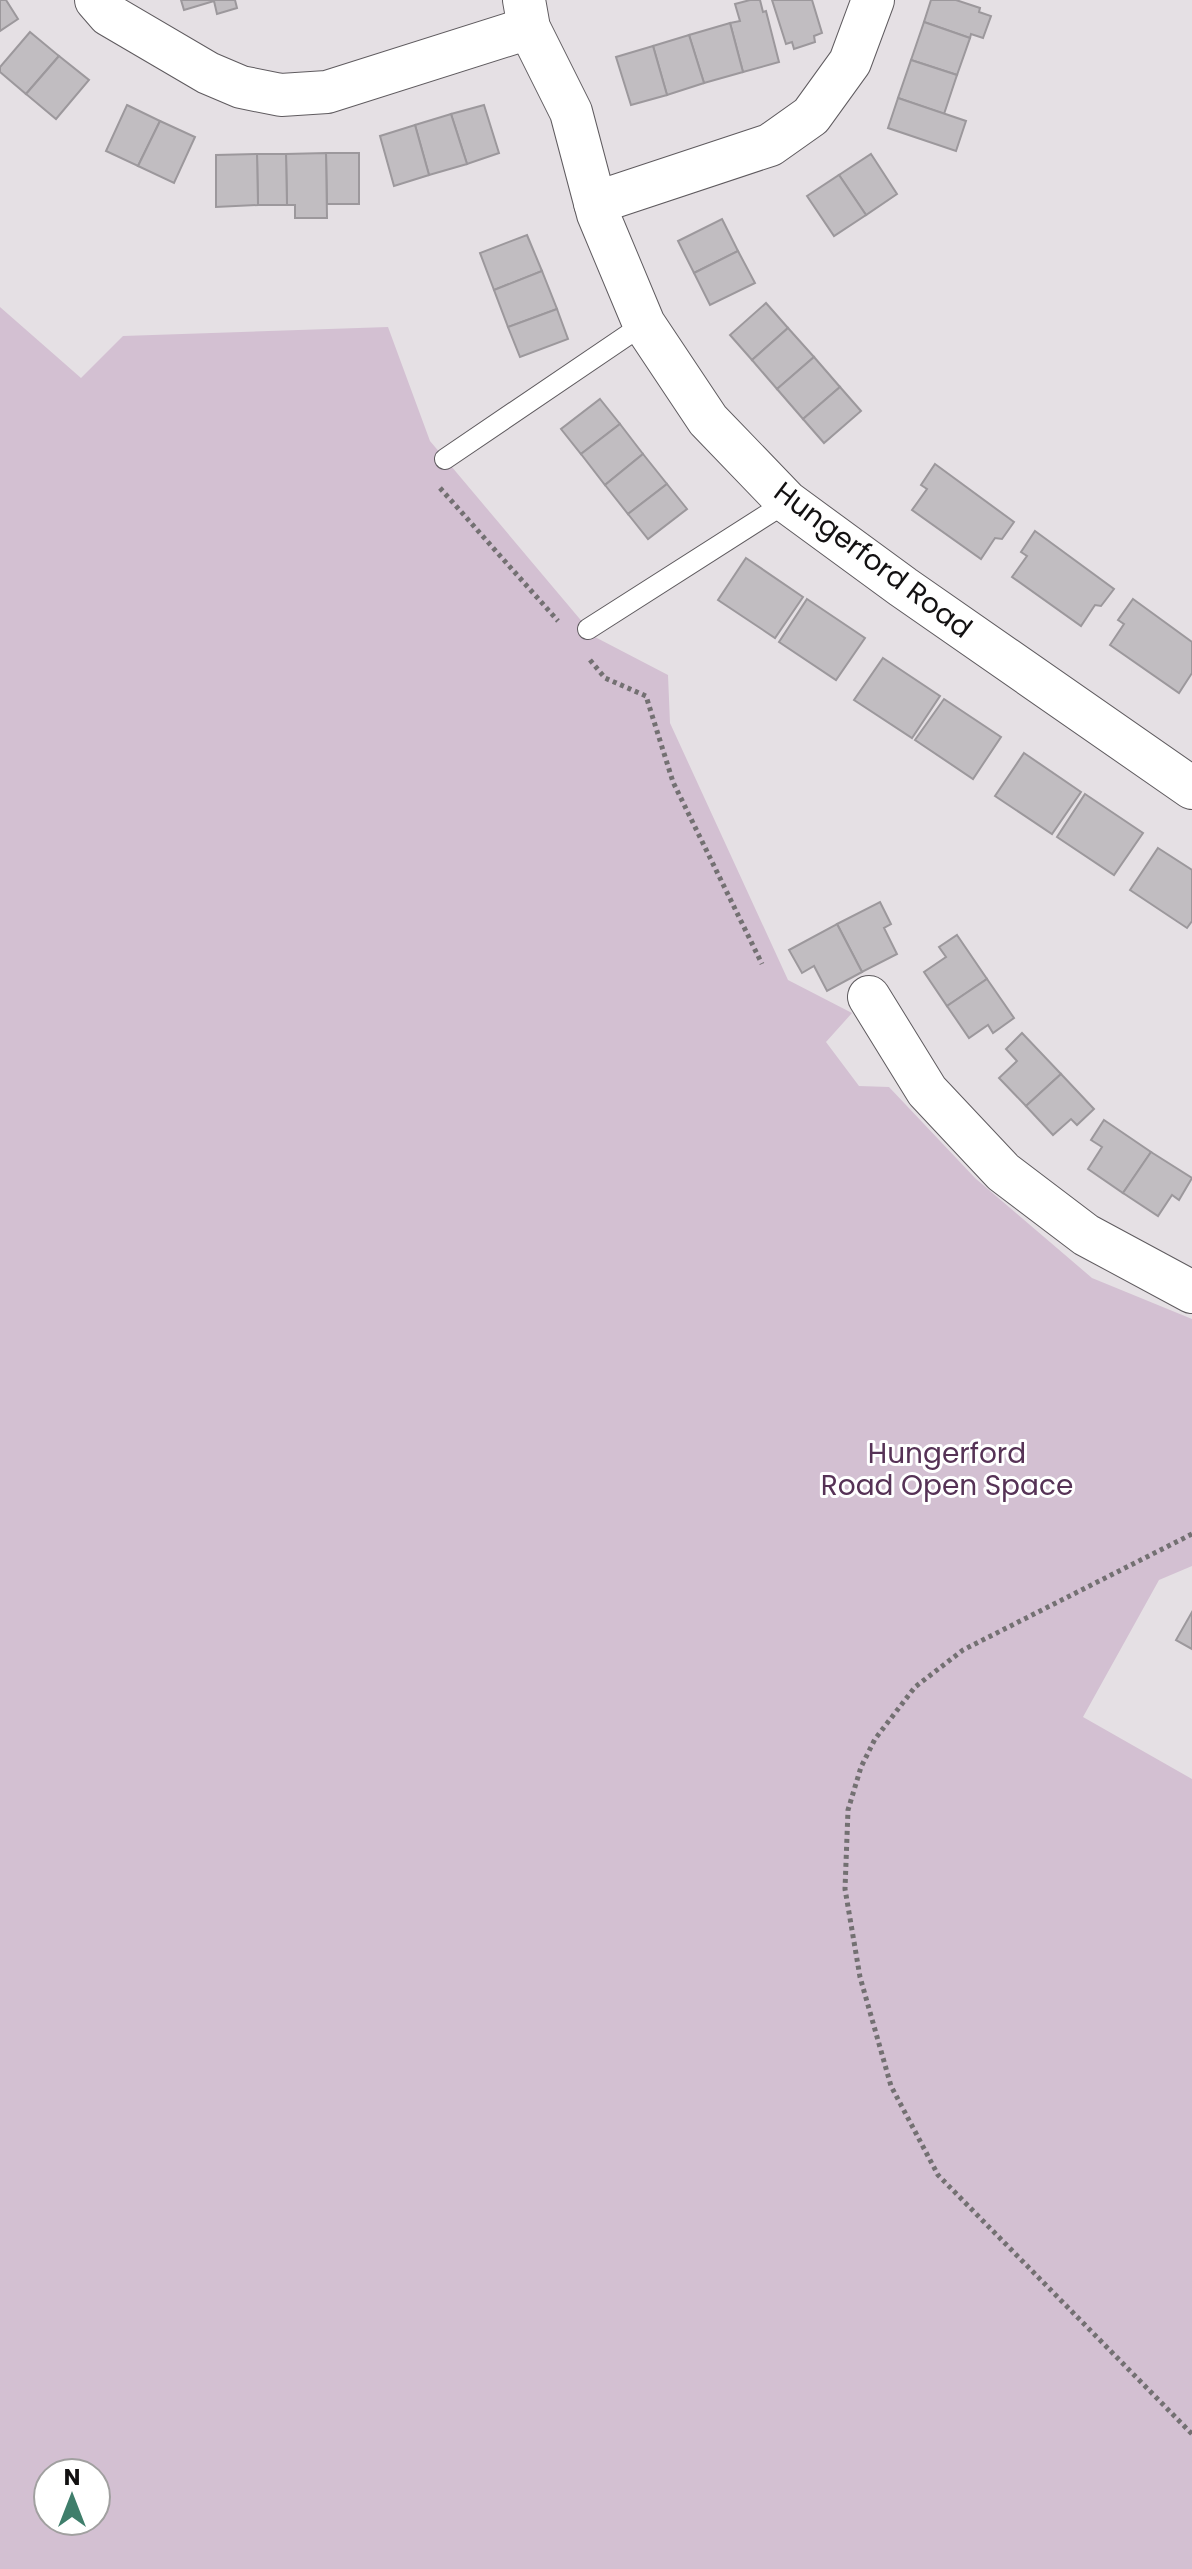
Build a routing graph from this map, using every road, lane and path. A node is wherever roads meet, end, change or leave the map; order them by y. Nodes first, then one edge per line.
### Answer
1 (96, 0) edge
2 (873, 0) edge
3 (527, 14) edge
4 (595, 203) junction
5 (644, 324) junction
6 (445, 459) joint
7 (787, 502) junction
8 (578, 631) joint
9 (582, 650) dead end
10 (1192, 788) edge
11 (762, 964) dead end
12 (869, 997) dead end
13 (1192, 1292) edge
14 (1192, 1534) edge
15 (1192, 2434) edge

1 - 3 street
2 - 4 street
3 - 4 street, Hungerford Road
4 - 5 street, Hungerford Road
5 - 6 lane
5 - 7 street, Hungerford Road
6 - 8 path
7 - 8 lane
7 - 10 street, Hungerford Road
9 - 11 path
12 - 13 street
14 - 15 path

